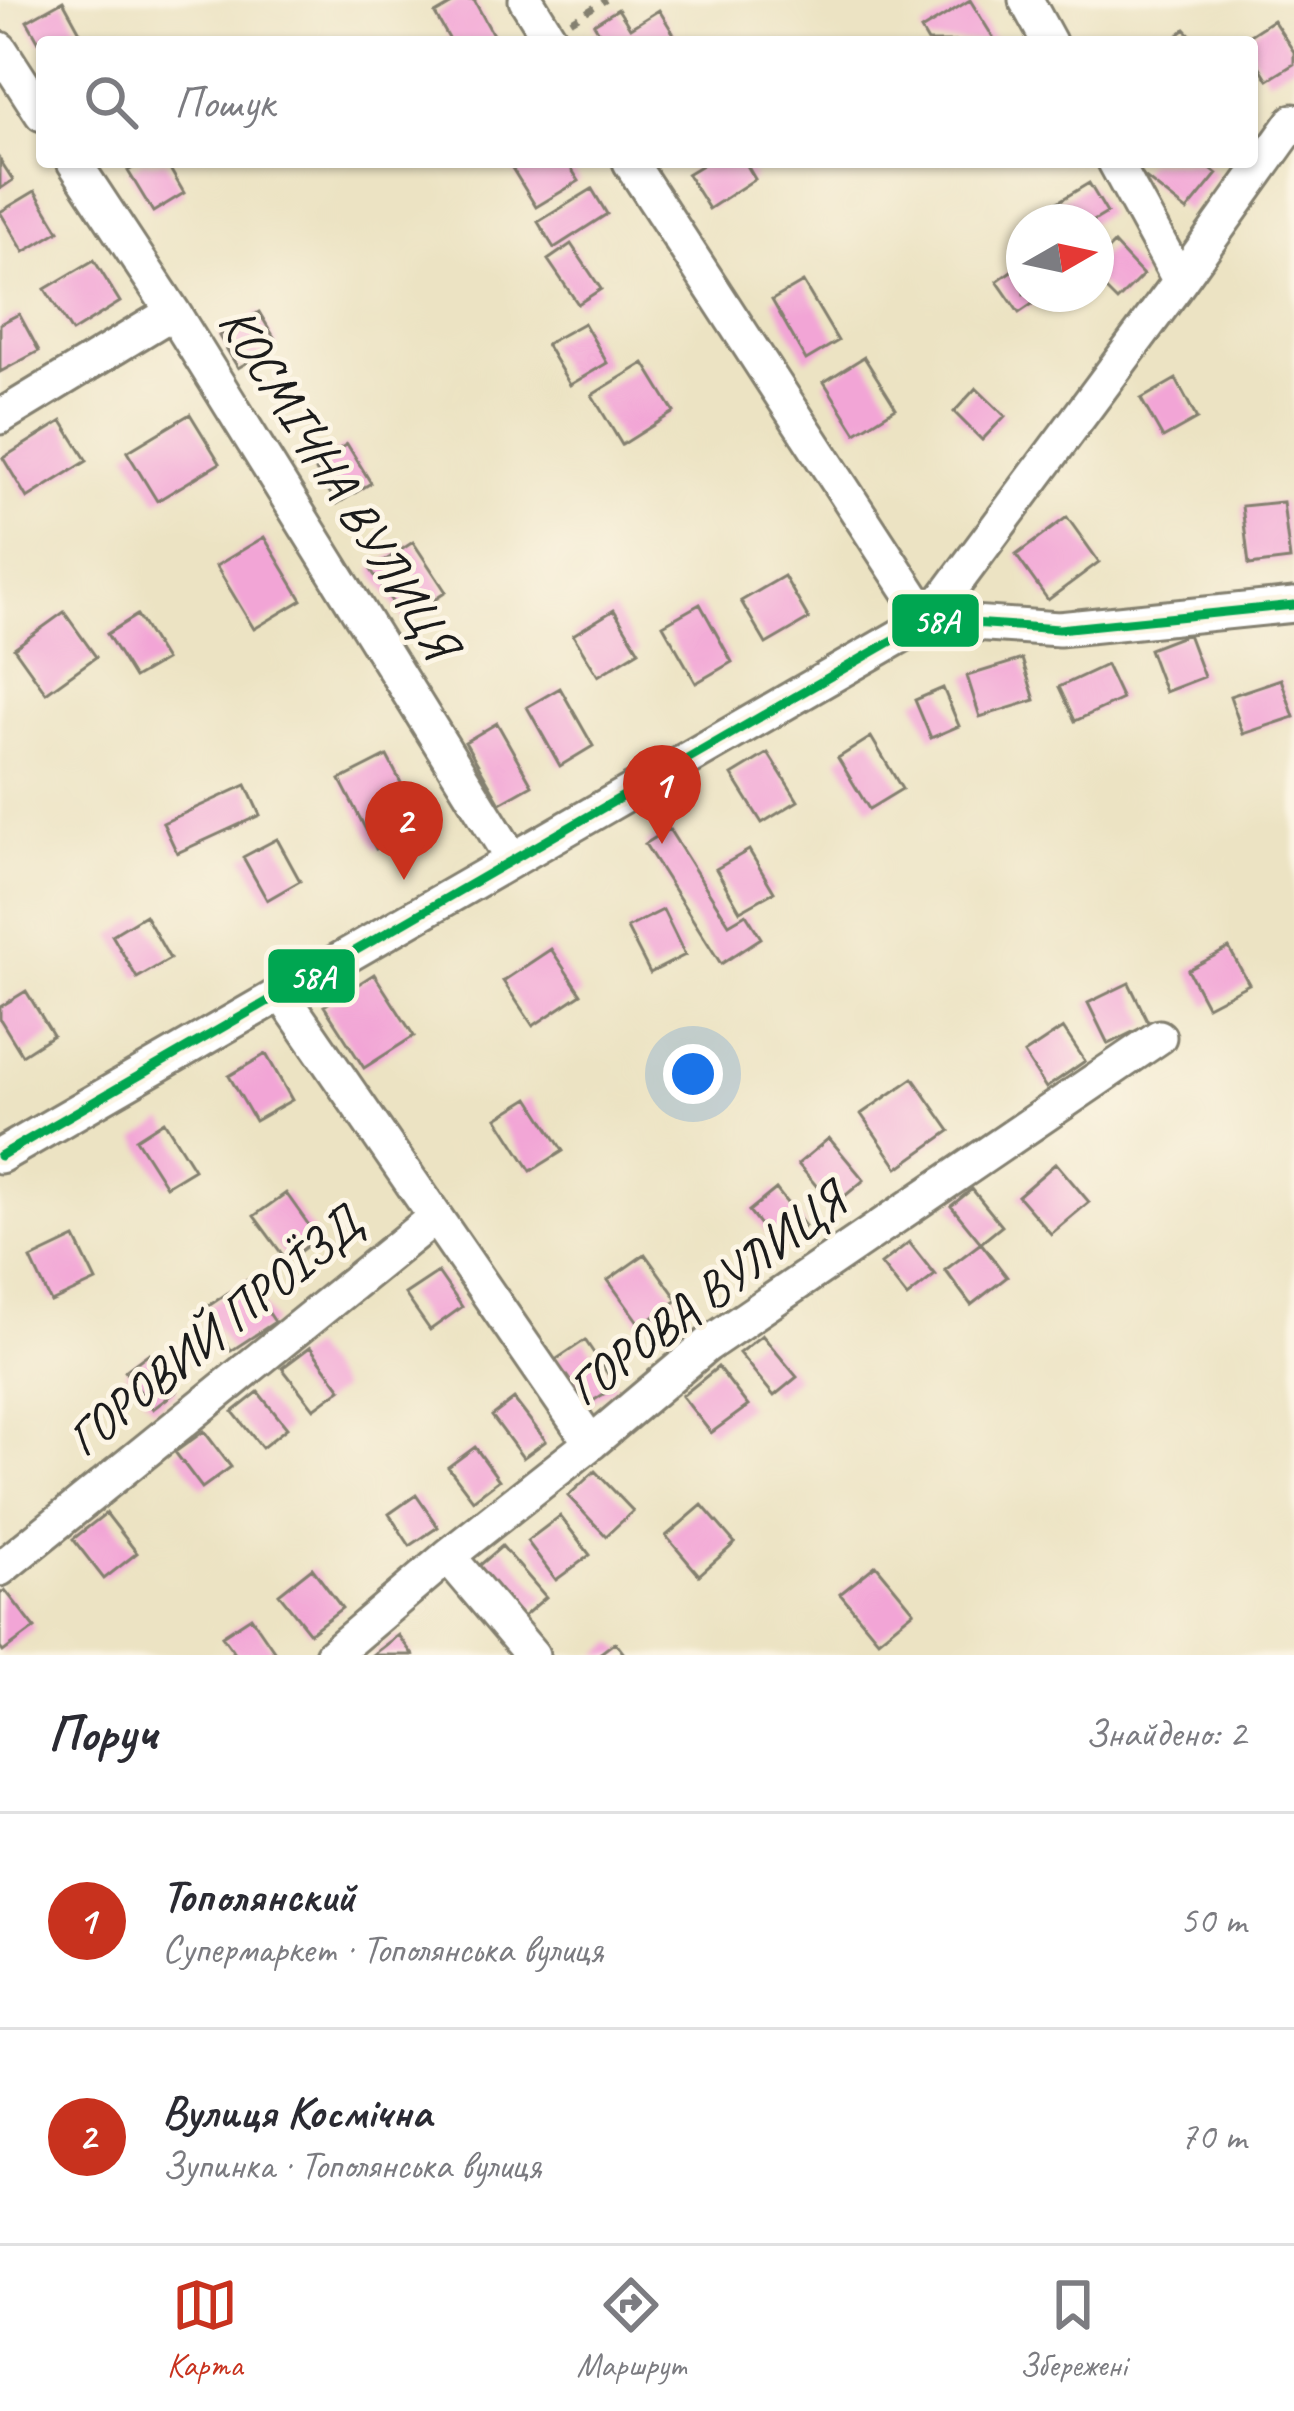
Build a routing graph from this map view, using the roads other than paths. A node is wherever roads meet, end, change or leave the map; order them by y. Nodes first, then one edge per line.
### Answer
1 (526, 0) edge
2 (1027, 0) edge
3 (548, 36) edge
4 (1046, 36) edge
5 (4, 66) edge
6 (36, 106) edge
7 (1294, 121) edge
8 (78, 168) edge
9 (634, 168) edge
10 (1118, 168) edge
11 (1180, 281) junction
12 (173, 312) junction
13 (0, 417) edge
14 (1294, 605) edge
15 (928, 620) junction
16 (512, 859) junction
17 (281, 993) junction
18 (1159, 1037) dead end
19 (0, 1156) edge
20 (436, 1217) junction
21 (591, 1443) junction
22 (448, 1556) junction
23 (0, 1570) edge
24 (332, 1655) edge
25 (532, 1655) edge

1 - 3 street
2 - 4 street
5 - 6 street
7 - 11 street
8 - 12 street, КОСМІЧНА ВУЛИЦЯ
9 - 15 street
10 - 11 street
11 - 15 street
12 - 13 street
12 - 16 street, КОСМІЧНА ВУЛИЦЯ
14 - 15 street
15 - 16 street
16 - 17 street
17 - 19 street
17 - 20 street
18 - 21 street, ГОРОВА ВУЛИЦЯ
20 - 21 street
20 - 23 street, ГОРОВИЙ ПРОЇЗД
21 - 22 street, ГОРОВА ВУЛИЦЯ
22 - 24 street, ГОРОВА ВУЛИЦЯ
22 - 25 street

